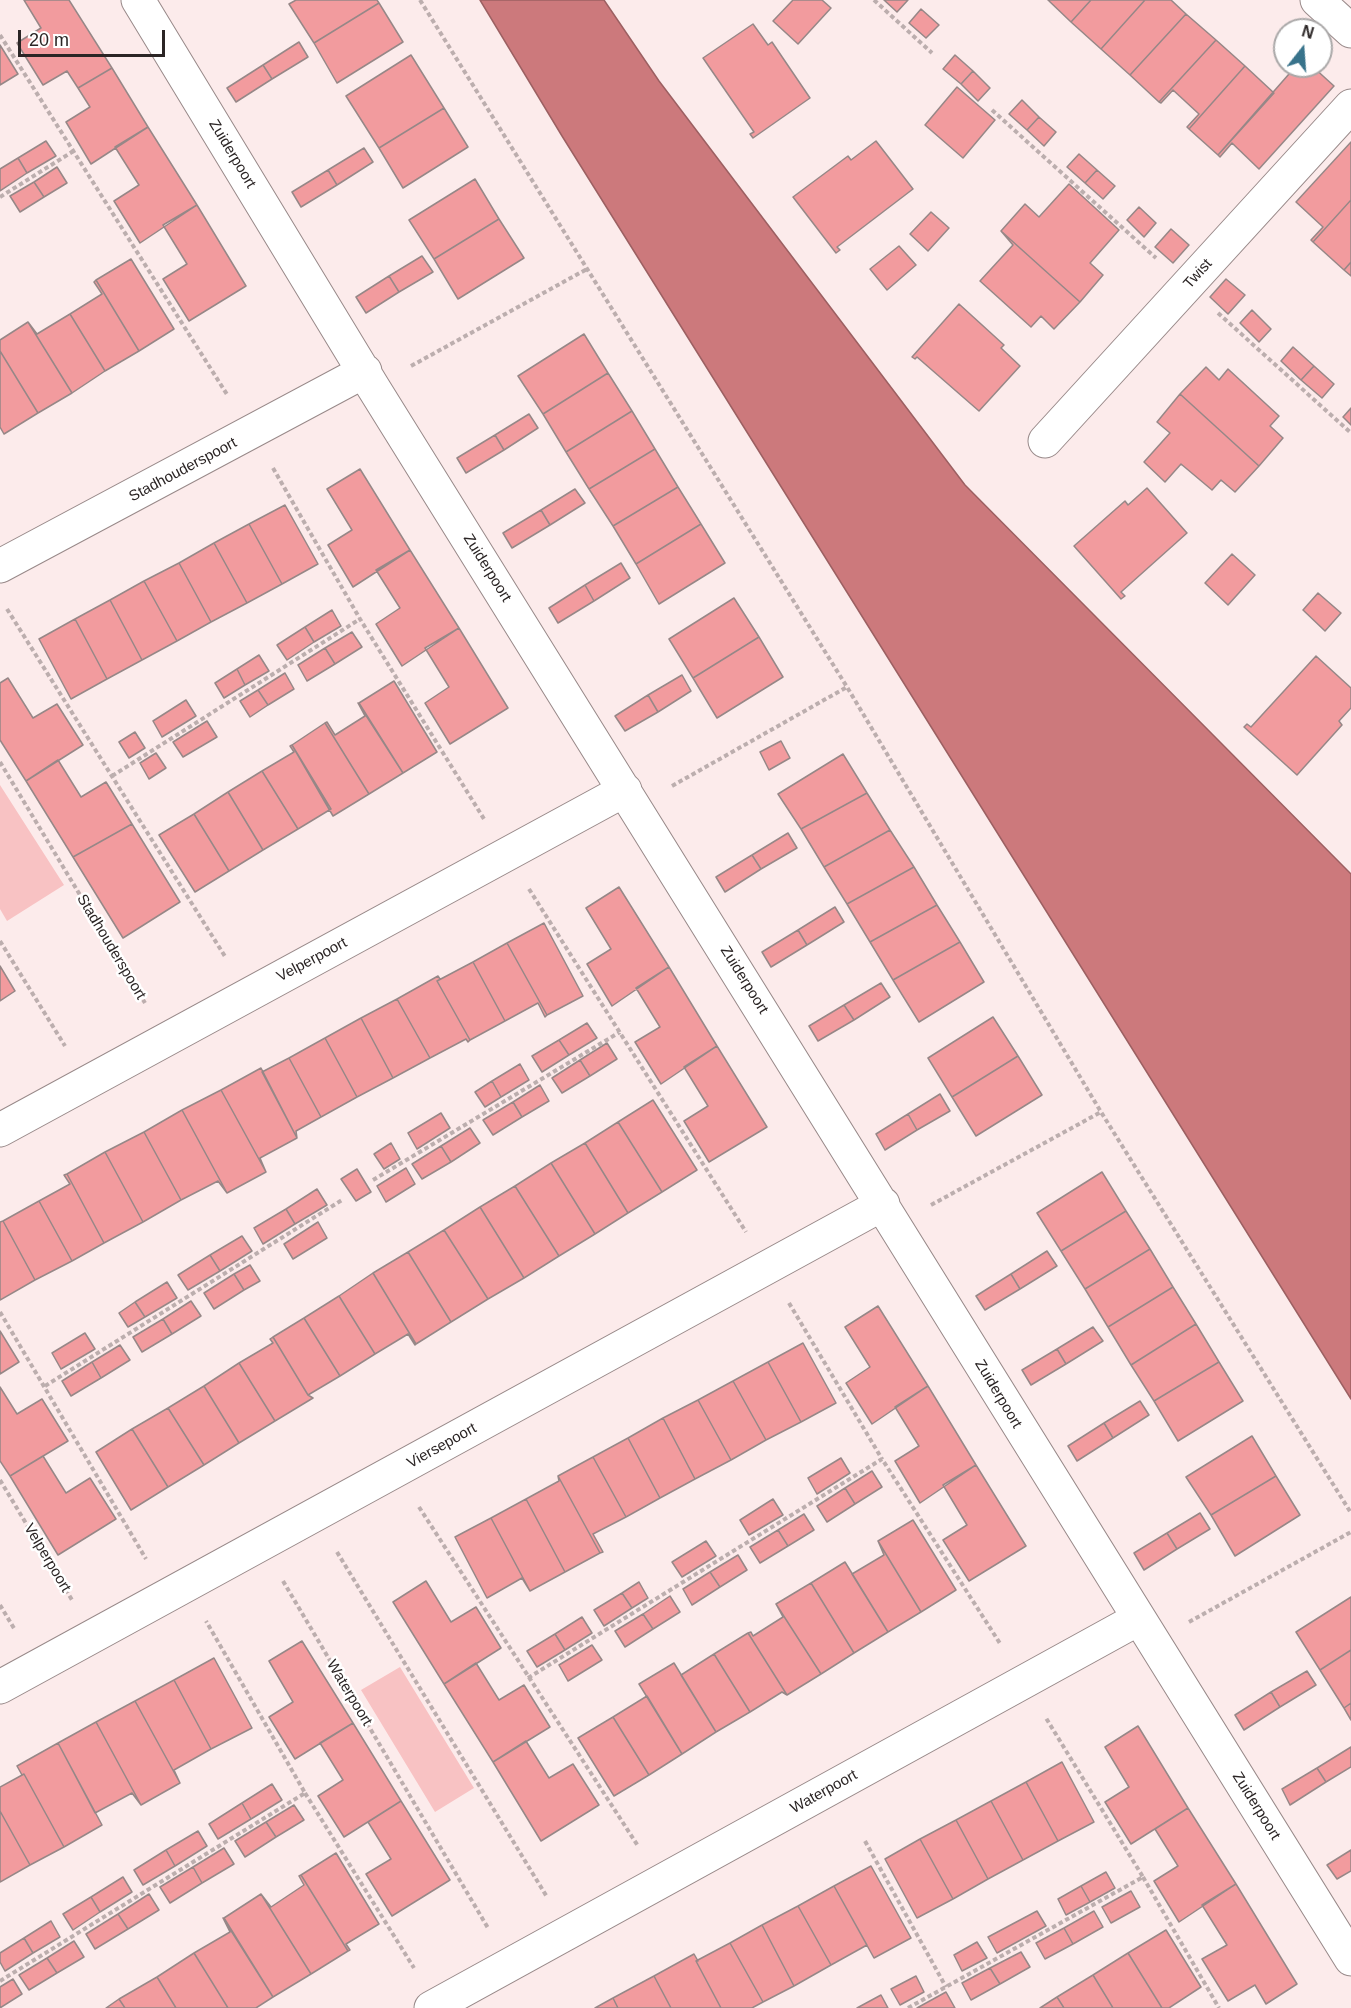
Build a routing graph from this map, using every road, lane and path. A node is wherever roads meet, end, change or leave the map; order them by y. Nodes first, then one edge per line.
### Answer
1 (138, 0) edge
2 (420, 0) edge
3 (874, 0) edge
4 (1317, 0) edge
5 (1351, 31) edge
6 (0, 35) edge
7 (932, 52) dead end
8 (1351, 106) edge
9 (72, 152) junction
10 (0, 197) edge
11 (586, 269) junction
12 (369, 379) junction
13 (253, 432) junction
14 (1045, 441) dead end
15 (0, 567) edge
16 (5, 606) dead end
17 (360, 619) junction
18 (847, 687) junction
19 (0, 762) edge
20 (112, 776) junction
21 (630, 799) junction
22 (506, 855) junction
23 (0, 941) edge
24 (248, 995) junction
25 (620, 1032) junction
26 (167, 1039) junction
27 (87, 1083) junction
28 (1101, 1112) junction
29 (0, 1130) edge
30 (373, 1180) dead end
31 (342, 1200) dead end
32 (890, 1214) junction
33 (768, 1267) junction
34 (0, 1312) edge
35 (45, 1386) junction
36 (882, 1459) junction
37 (395, 1471) junction
38 (0, 1480) edge
39 (1351, 1513) edge
40 (314, 1516) junction
41 (1351, 1532) edge
42 (261, 1545) junction
43 (176, 1591) junction
44 (1146, 1631) junction
45 (94, 1636) junction
46 (528, 1678) junction
47 (1024, 1682) junction
48 (0, 1687) edge
49 (305, 1793) junction
50 (865, 1841) dead end
51 (1143, 1877) junction
52 (661, 1882) junction
53 (569, 1933) junction
54 (1351, 1959) edge
55 (510, 1965) junction
56 (0, 1981) edge
57 (946, 1987) junction
58 (434, 2006) edge
59 (908, 2008) edge
60 (1220, 2008) edge

1 - 12 street, Zuiderpoort
2 - 11 path
3 - 7 path
4 - 5 street
6 - 9 path
8 - 14 street, Twist
9 - 10 path
9 - 13 path
11 - 12 path
11 - 18 path
12 - 13 street, Stadhouderspoort
12 - 21 street, Zuiderpoort
13 - 15 street, Stadhouderspoort
13 - 17 path
16 - 20 path
17 - 20 path
17 - 22 path
18 - 21 path
18 - 28 path
19 - 26 path, Stadhouderspoort
20 - 24 path
21 - 22 street, Velperpoort
21 - 32 street, Zuiderpoort
22 - 24 street, Velperpoort
22 - 25 path
23 - 27 path
24 - 26 street, Velperpoort
25 - 30 path
25 - 33 path
26 - 27 street, Velperpoort
27 - 29 street, Velperpoort
28 - 32 path
28 - 39 path
31 - 35 path
32 - 33 street, Viersepoort
32 - 44 street, Zuiderpoort
33 - 36 path
33 - 37 street, Viersepoort
34 - 35 path
35 - 43 path
36 - 46 path
36 - 47 path
37 - 40 street, Viersepoort
37 - 46 path
38 - 45 path, Velperpoort
40 - 42 street, Viersepoort
40 - 53 path
41 - 44 path
42 - 43 street, Viersepoort
42 - 55 path, Waterpoort
43 - 45 street, Viersepoort
43 - 49 path
44 - 47 street, Waterpoort
44 - 54 street, Zuiderpoort
45 - 48 street, Viersepoort
46 - 52 path
47 - 51 path
47 - 52 street, Waterpoort
49 - 56 path
49 - 58 path
50 - 57 path
51 - 57 path
51 - 60 path
52 - 53 street, Waterpoort
53 - 55 street, Waterpoort
55 - 58 street, Waterpoort
57 - 59 path

